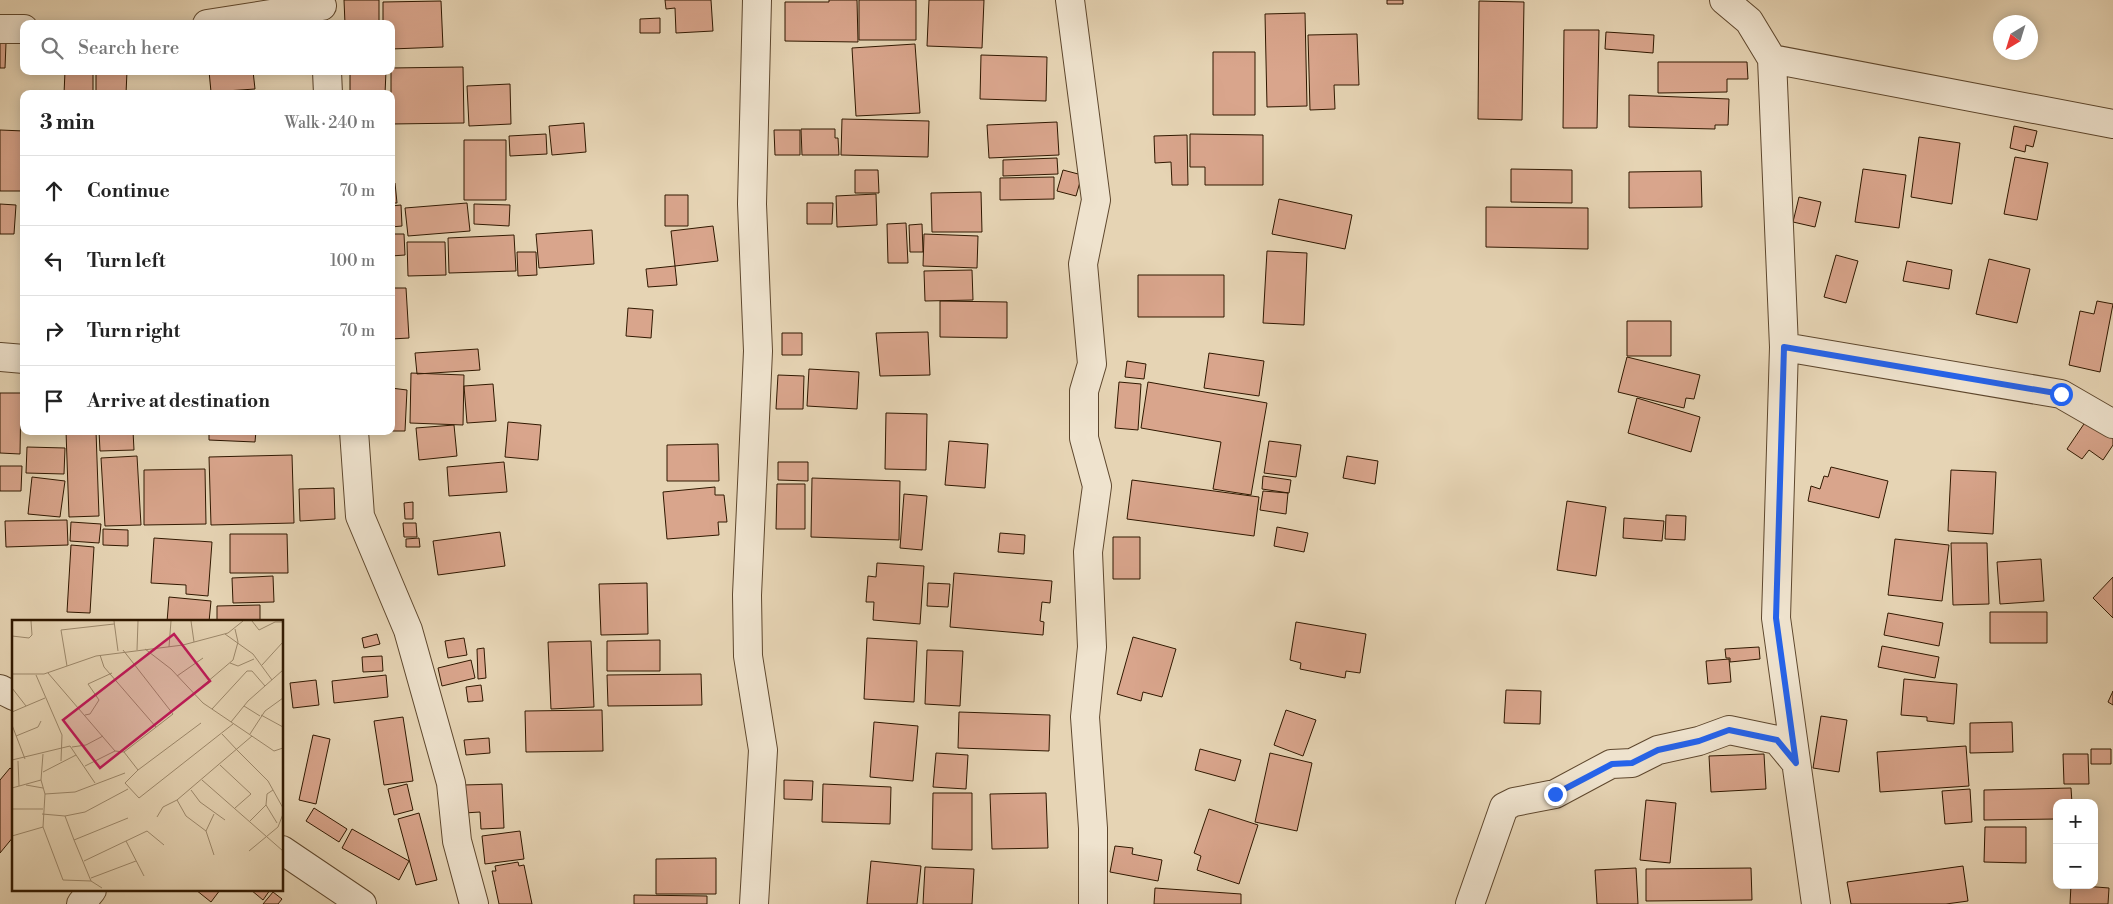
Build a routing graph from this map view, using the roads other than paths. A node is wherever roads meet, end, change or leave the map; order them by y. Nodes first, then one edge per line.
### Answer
1 (757, 0) edge
2 (1070, 0) edge
3 (1724, 0) edge
4 (323, 10) edge
5 (239, 20) edge
6 (0, 29) edge
7 (20, 29) edge
8 (1772, 60) junction
9 (327, 75) edge
10 (328, 90) edge
11 (2113, 124) edge
12 (1784, 347) junction
13 (0, 357) edge
14 (20, 359) edge
15 (2113, 424) edge
16 (354, 435) edge
17 (0, 689) edge
18 (12, 695) edge
19 (1796, 763) junction
20 (284, 851) edge
21 (90, 892) edge
22 (81, 904) edge
23 (362, 904) edge
24 (474, 904) edge
25 (754, 904) edge
26 (1093, 904) edge
27 (1470, 904) edge
28 (1816, 904) edge

1 - 25 street
2 - 26 street
3 - 8 street
4 - 5 street
6 - 7 street
8 - 11 street
8 - 12 street
9 - 10 street
12 - 15 street
12 - 19 street
13 - 14 street
16 - 24 street
17 - 18 street
19 - 27 street
19 - 28 street
20 - 23 street
21 - 22 street

